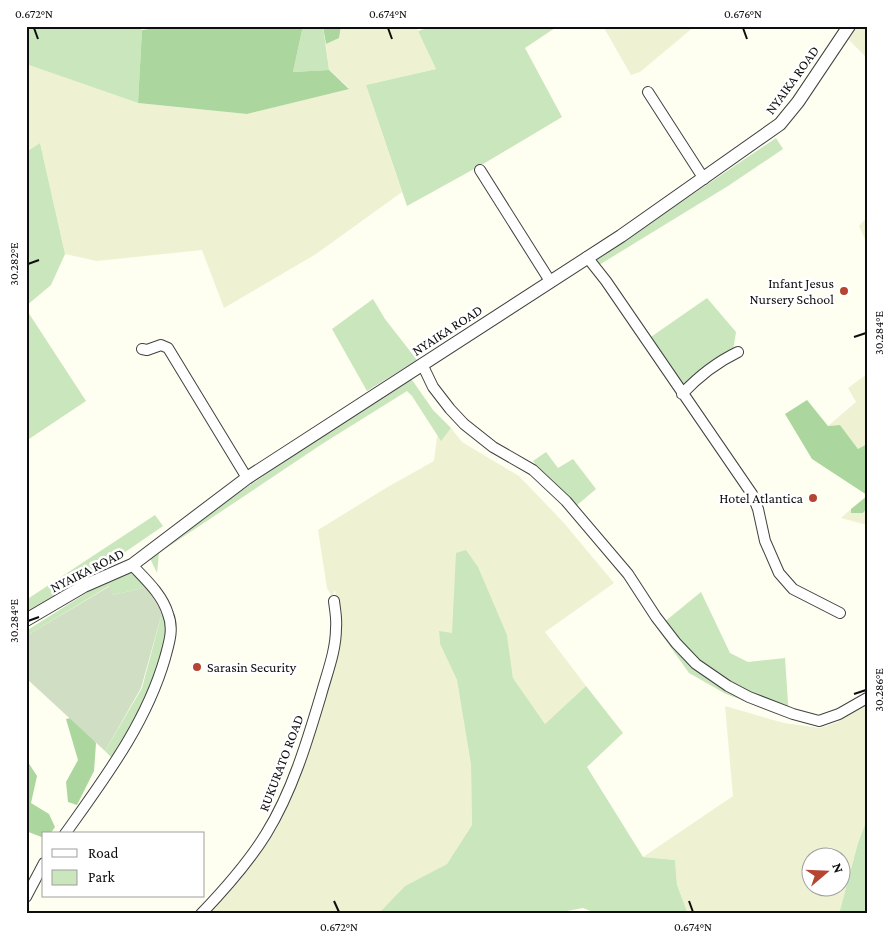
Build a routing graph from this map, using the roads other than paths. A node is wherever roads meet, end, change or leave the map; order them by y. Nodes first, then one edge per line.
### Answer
1 (849, 26) edge
2 (648, 92) dead end
3 (480, 170) dead end
4 (704, 178) junction
5 (587, 257) junction
6 (550, 281) junction
7 (142, 349) dead end
8 (738, 352) dead end
9 (422, 364) junction
10 (682, 394) junction
11 (247, 478) junction
12 (132, 565) junction
13 (334, 601) dead end
14 (840, 613) dead end
15 (26, 620) edge
16 (867, 698) edge
17 (66, 832) edge
18 (42, 867) edge
19 (26, 897) edge
20 (201, 914) edge

1 - 4 street, NYAIKA ROAD
2 - 4 street
3 - 6 street
4 - 5 street, NYAIKA ROAD
5 - 6 street, NYAIKA ROAD
5 - 10 street
6 - 9 street, NYAIKA ROAD
7 - 11 street
8 - 10 street
9 - 11 street, NYAIKA ROAD
9 - 16 street
10 - 14 street
11 - 12 street, NYAIKA ROAD
12 - 15 street, NYAIKA ROAD
12 - 17 street
13 - 20 street, RUKURATO ROAD
18 - 19 street

